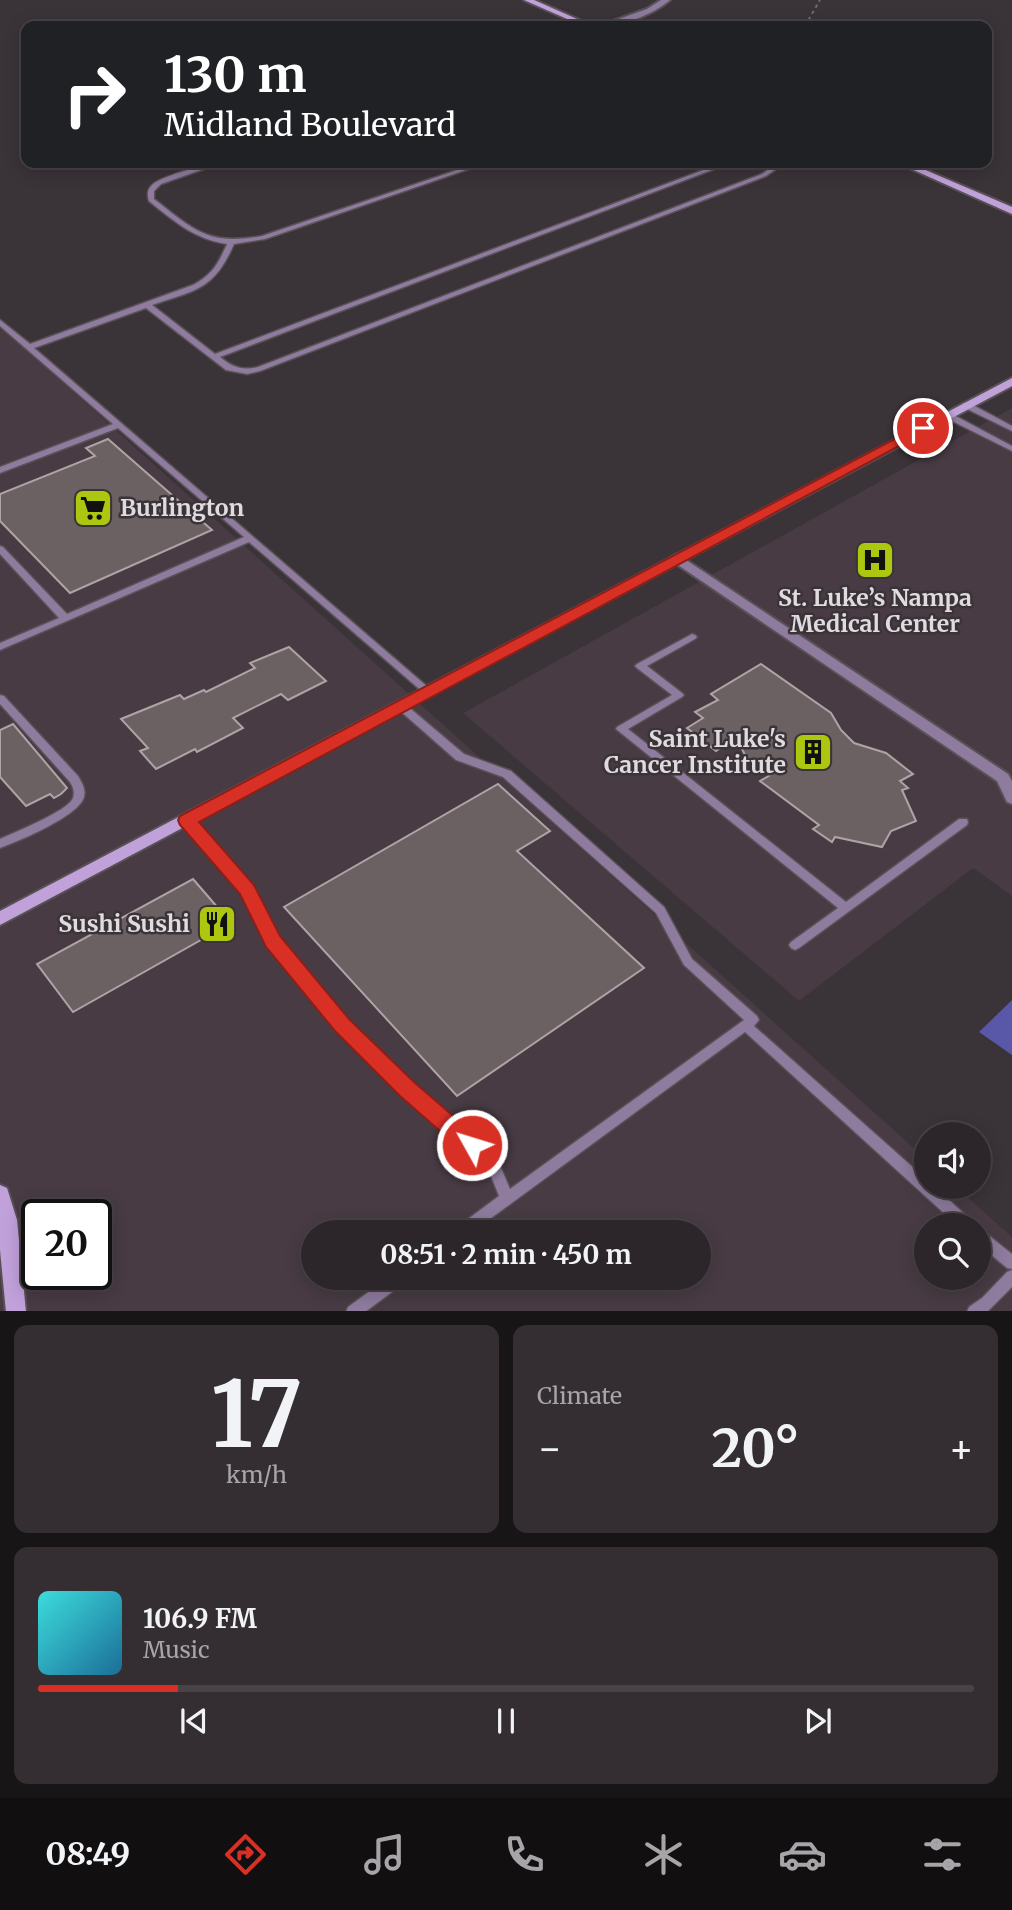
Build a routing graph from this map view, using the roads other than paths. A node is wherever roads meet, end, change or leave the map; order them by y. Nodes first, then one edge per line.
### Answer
1 (528, 0) edge
2 (666, 0) edge
3 (577, 21) edge
4 (619, 21) edge
5 (202, 168) edge
6 (468, 168) edge
7 (714, 168) edge
8 (772, 168) edge
9 (913, 168) edge
10 (1012, 211) edge
11 (231, 243) junction
12 (147, 305) junction
13 (0, 322) edge
14 (29, 347) junction
15 (215, 356) junction
16 (1012, 381) edge
17 (966, 405) junction
18 (947, 415) junction
19 (119, 425) junction
20 (1012, 429) edge
21 (1012, 449) edge
22 (0, 470) edge
23 (250, 538) junction
24 (0, 549) edge
25 (677, 558) junction
26 (66, 619) junction
27 (692, 637) dead end
28 (0, 647) edge
29 (428, 691) junction
30 (0, 698) edge
31 (401, 706) junction
32 (1007, 775) edge
33 (1012, 798) edge
34 (187, 820) junction
35 (962, 822) dead end
36 (0, 844) edge
37 (845, 907) junction
38 (0, 919) edge
39 (795, 946) dead end
40 (745, 1026) junction
41 (0, 1194) edge
42 (507, 1199) junction
43 (954, 1213) edge
44 (478, 1220) edge
45 (991, 1246) edge
46 (1012, 1263) edge
47 (1012, 1277) edge
48 (382, 1290) edge
49 (16, 1311) edge
50 (352, 1311) edge
51 (974, 1311) edge

1 - 3 main road
2 - 4 street
5 - 11 lane
6 - 11 lane
7 - 15 lane
8 - 15 lane
9 - 10 main road
11 - 12 lane
12 - 14 lane
12 - 15 lane
13 - 14 lane
14 - 19 lane
16 - 17 main road
17 - 18 main road
17 - 20 lane
18 - 21 lane
18 - 25 main road
19 - 22 lane
19 - 23 lane
23 - 26 lane
23 - 29 lane
24 - 26 lane
25 - 29 main road
25 - 32 street
26 - 28 lane
27 - 37 lane
29 - 31 main road
30 - 36 lane
31 - 34 main road
31 - 40 lane
32 - 33 street
34 - 38 main road
34 - 42 lane
35 - 37 lane
37 - 39 lane
40 - 42 lane
40 - 43 lane
41 - 49 main road
42 - 44 lane
45 - 46 lane
47 - 51 lane
48 - 50 lane

